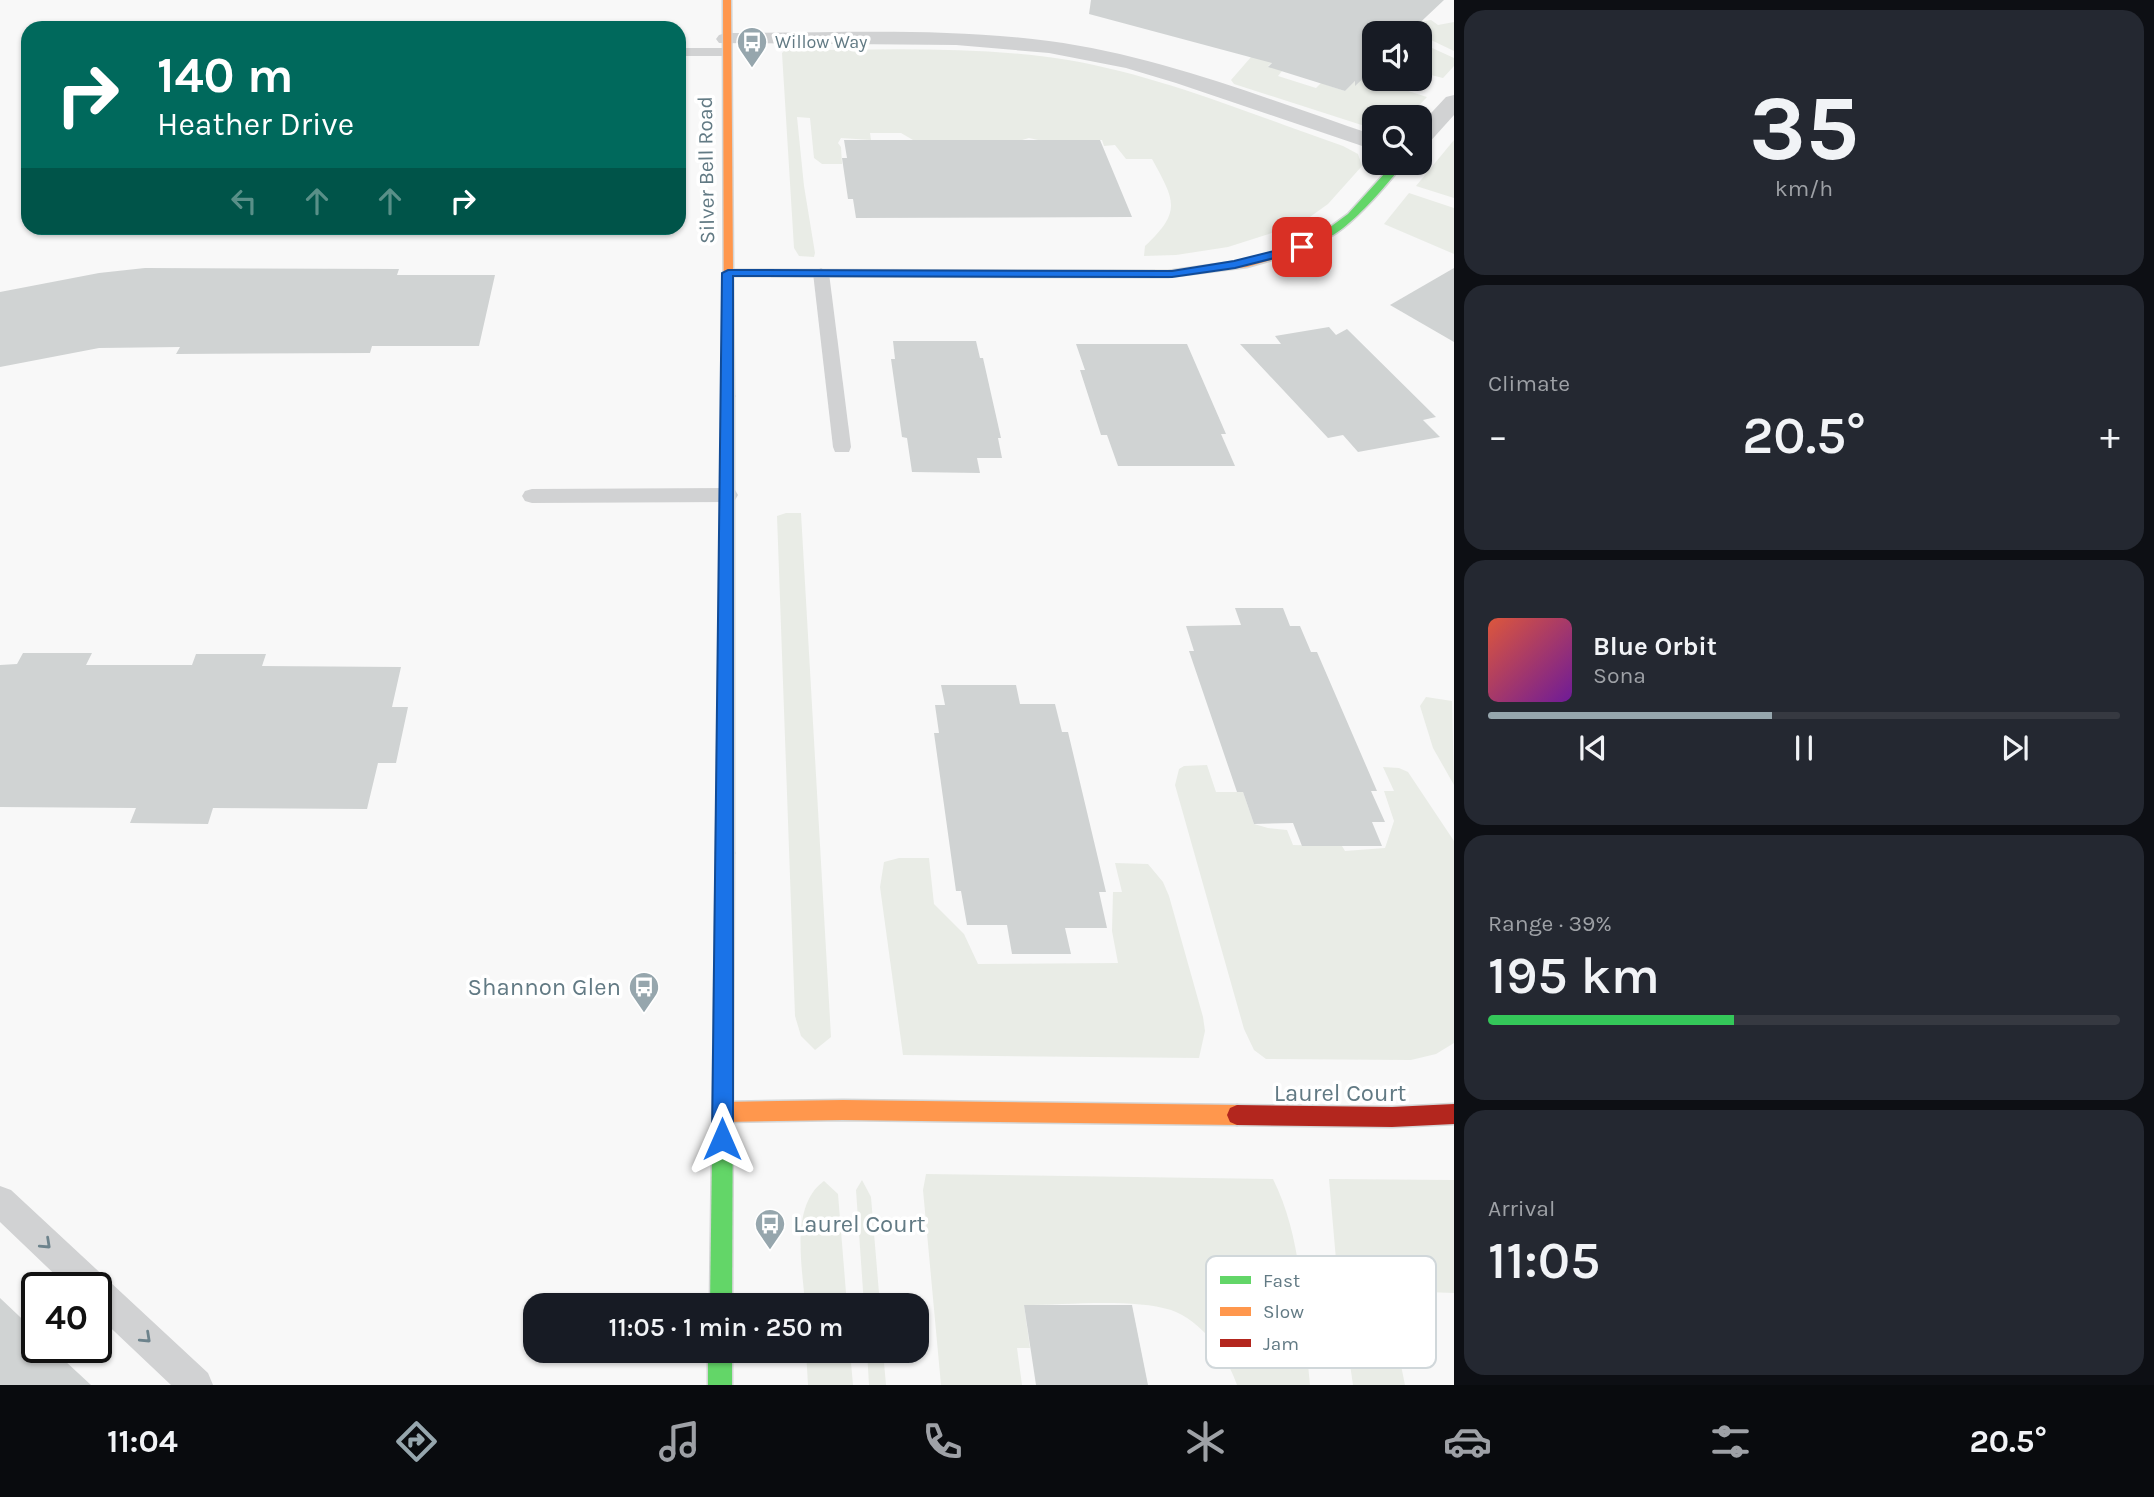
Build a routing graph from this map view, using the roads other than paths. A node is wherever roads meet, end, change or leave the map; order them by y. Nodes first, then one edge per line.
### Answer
1 (727, 0) edge
2 (726, 46) junction
3 (686, 51) edge
4 (1454, 102) edge
5 (1432, 126) edge
6 (1362, 139) edge
7 (1389, 175) edge
8 (728, 273) junction
9 (821, 273) junction
10 (842, 447) dead end
11 (728, 495) junction
12 (532, 496) dead end
13 (723, 1112) junction
14 (1454, 1114) edge
15 (0, 1201) edge
16 (75, 1272) edge
17 (721, 1293) edge
18 (112, 1307) edge
19 (720, 1363) edge
20 (195, 1385) edge
21 (720, 1385) edge

1 - 2 street, Silver Bell Road
2 - 3 lane
2 - 6 street
2 - 8 street, Silver Bell Road
4 - 5 street
7 - 9 street
8 - 9 street
8 - 11 street, Silver Bell Road
9 - 10 lane
11 - 12 lane
11 - 13 street, Silver Bell Road
13 - 14 street, Laurel Court
13 - 17 street, Silver Bell Road
15 -> 16 lane
18 -> 20 lane
19 - 21 street

